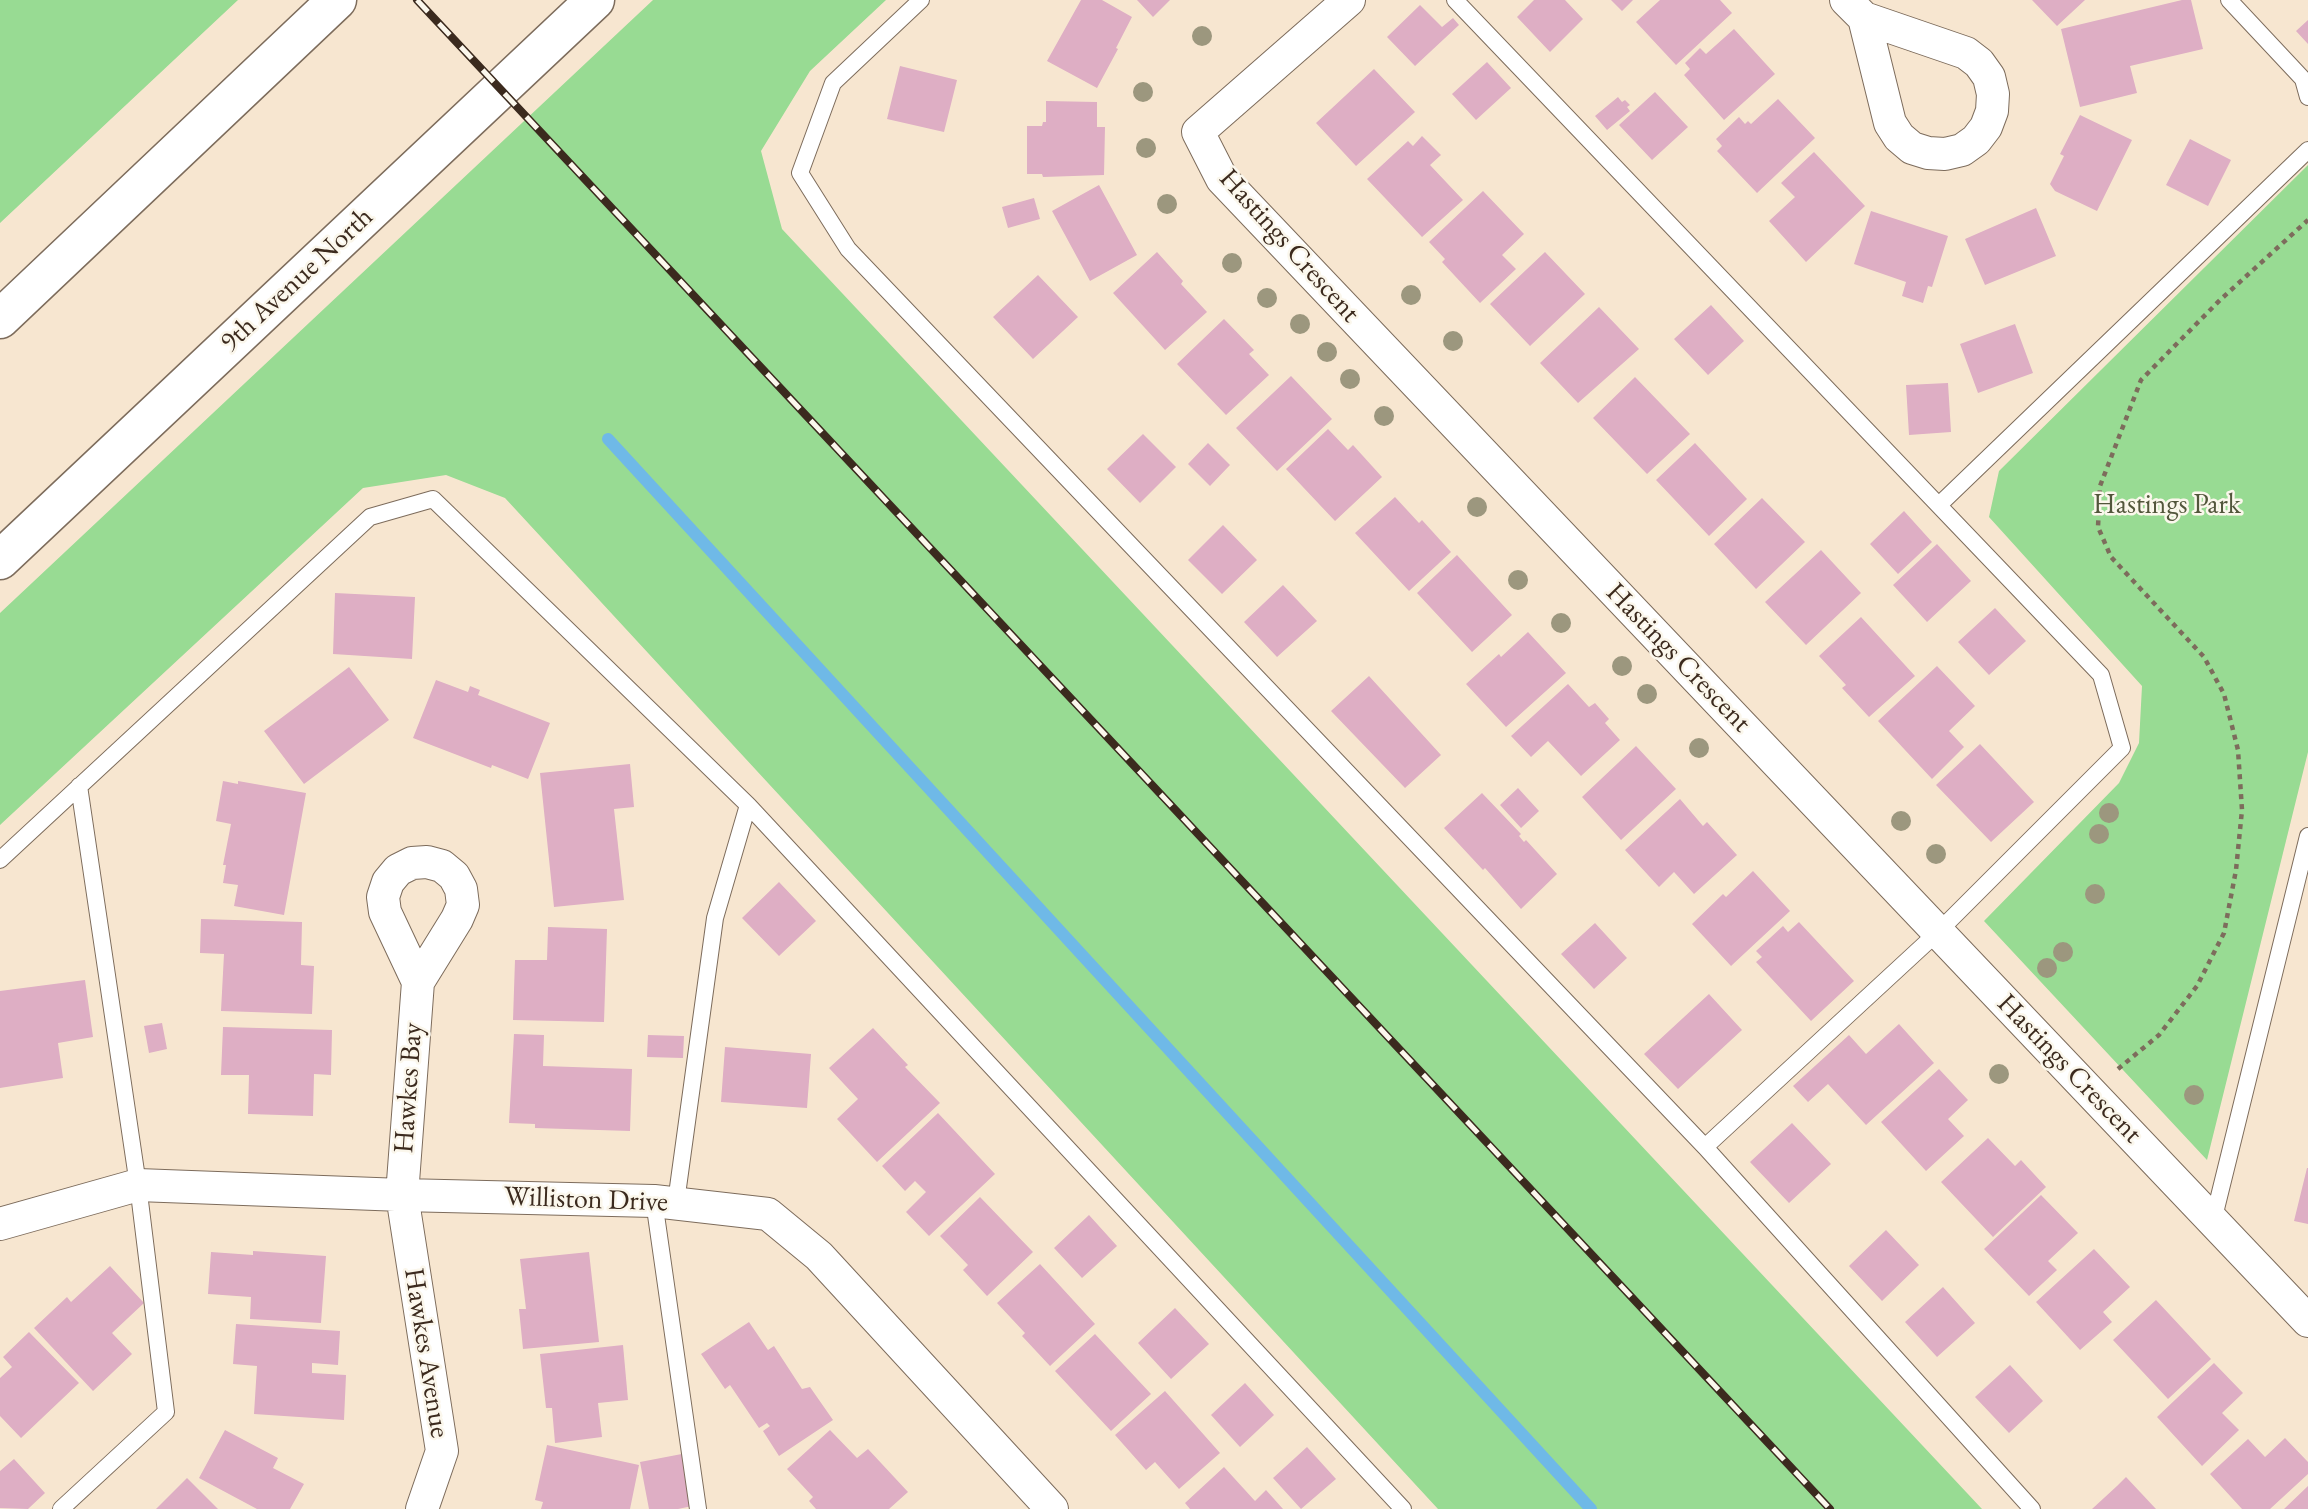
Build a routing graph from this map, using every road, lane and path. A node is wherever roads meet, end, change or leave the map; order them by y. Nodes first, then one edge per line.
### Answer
1 (337, 0) edge
2 (595, 0) edge
3 (920, 0) edge
4 (1349, 0) edge
5 (1455, 0) edge
6 (2229, 0) edge
7 (1855, 9) edge
8 (2308, 97) edge
9 (2308, 150) edge
10 (2308, 220) edge
11 (0, 319) edge
12 (1939, 505) junction
13 (0, 560) edge
14 (79, 786) junction
15 (748, 805) junction
16 (2308, 836) edge
17 (0, 860) edge
18 (1938, 932) junction
19 (418, 982) dead end
20 (2091, 1093) junction
21 (1705, 1147) junction
22 (138, 1185) junction
23 (402, 1195) junction
24 (665, 1201) junction
25 (2213, 1221) junction
26 (0, 1224) edge
27 (2308, 1321) edge
28 (61, 1509) edge
29 (422, 1509) edge
30 (698, 1509) edge
31 (1052, 1509) edge
32 (1403, 1509) edge
33 (2032, 1509) edge

1 - 11 main road
2 - 13 main road, 9th Avenue North
3 - 21 lane
4 - 18 street, Hastings Crescent
5 - 12 lane
6 - 8 lane
7 - 7 street
9 - 12 lane
10 - 20 path
12 - 18 lane
14 - 15 lane
14 - 17 lane
14 - 22 lane
15 - 24 lane
15 - 32 lane
16 - 25 lane
18 - 20 street, Hastings Crescent
18 - 21 lane
19 - 23 street, Hawkes Bay
20 - 25 street, Hastings Crescent
21 - 33 lane
22 - 23 street, Williston Drive
22 - 26 street, Williston Drive
22 - 28 lane
23 - 24 street, Williston Drive
23 - 29 street, Hawkes Avenue
24 - 30 lane
24 - 31 street, Williston Drive
25 - 27 street, Hastings Crescent

